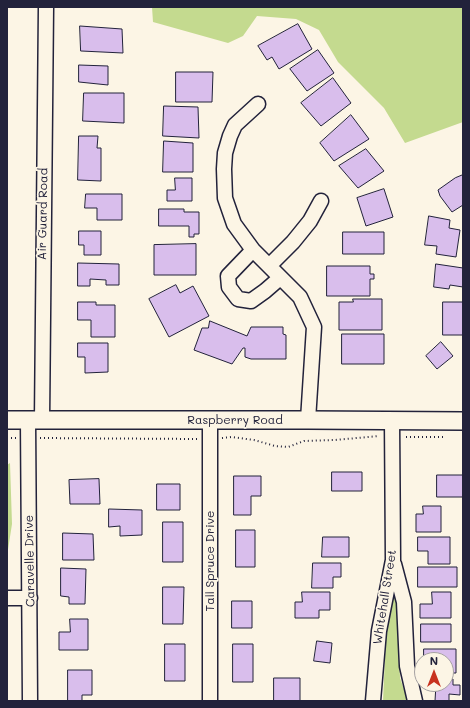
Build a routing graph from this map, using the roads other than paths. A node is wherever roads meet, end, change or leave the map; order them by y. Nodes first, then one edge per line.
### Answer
1 (46, 7) edge
2 (258, 104) dead end
3 (321, 201) dead end
4 (253, 250) junction
5 (269, 266) junction
6 (280, 278) junction
7 (7, 420) edge
8 (35, 420) junction
9 (210, 420) junction
10 (308, 420) junction
11 (463, 421) edge
12 (393, 428) junction
13 (393, 560) junction
14 (7, 598) edge
15 (30, 598) junction
16 (30, 701) edge
17 (210, 701) edge
18 (373, 701) edge
19 (415, 701) edge

1 - 8 street, Air Guard Road
2 - 4 street
3 - 5 street
4 - 5 street
4 - 6 street
5 - 6 street
6 - 10 street
7 - 8 main road, Raspberry Road
8 - 9 main road, Raspberry Road
8 - 15 street, Caravelle Drive
9 - 10 main road, Raspberry Road
9 - 17 street, Tall Spruce Drive
10 - 12 main road, Raspberry Road
11 - 12 main road, Raspberry Road
12 - 13 street, Whitehall Street
13 - 18 street, Whitehall Street
13 - 19 street
14 - 15 street
15 - 16 street, Caravelle Drive

